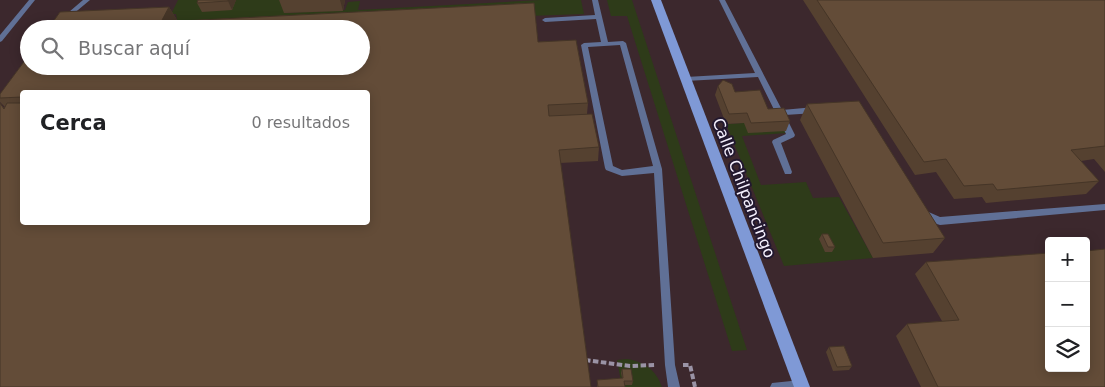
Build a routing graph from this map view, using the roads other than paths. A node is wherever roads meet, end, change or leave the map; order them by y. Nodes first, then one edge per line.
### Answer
1 (32, 0) edge
2 (87, 0) edge
3 (595, 0) edge
4 (656, 0) edge
5 (722, 0) edge
6 (599, 17) junction
7 (64, 19) edge
8 (545, 20) dead end
9 (0, 40) edge
10 (605, 44) junction
11 (760, 75) junction
12 (686, 80) junction
13 (828, 109) edge
14 (780, 113) junction
15 (658, 170) junction
16 (788, 172) dead end
17 (918, 205) edge
18 (1105, 207) edge
19 (801, 386) edge
20 (674, 387) edge
21 (776, 387) edge

1 - 9 lane
2 - 7 lane
3 - 6 lane
4 - 12 street, Calle Chilpancingo
5 - 11 lane
6 - 8 lane
6 - 10 lane
10 - 15 lane
10 - 15 lane
11 - 12 lane
11 - 14 lane
12 - 19 street, Calle Chilpancingo
13 - 14 lane
14 - 16 lane
15 - 20 lane
17 - 18 lane
19 - 21 lane

